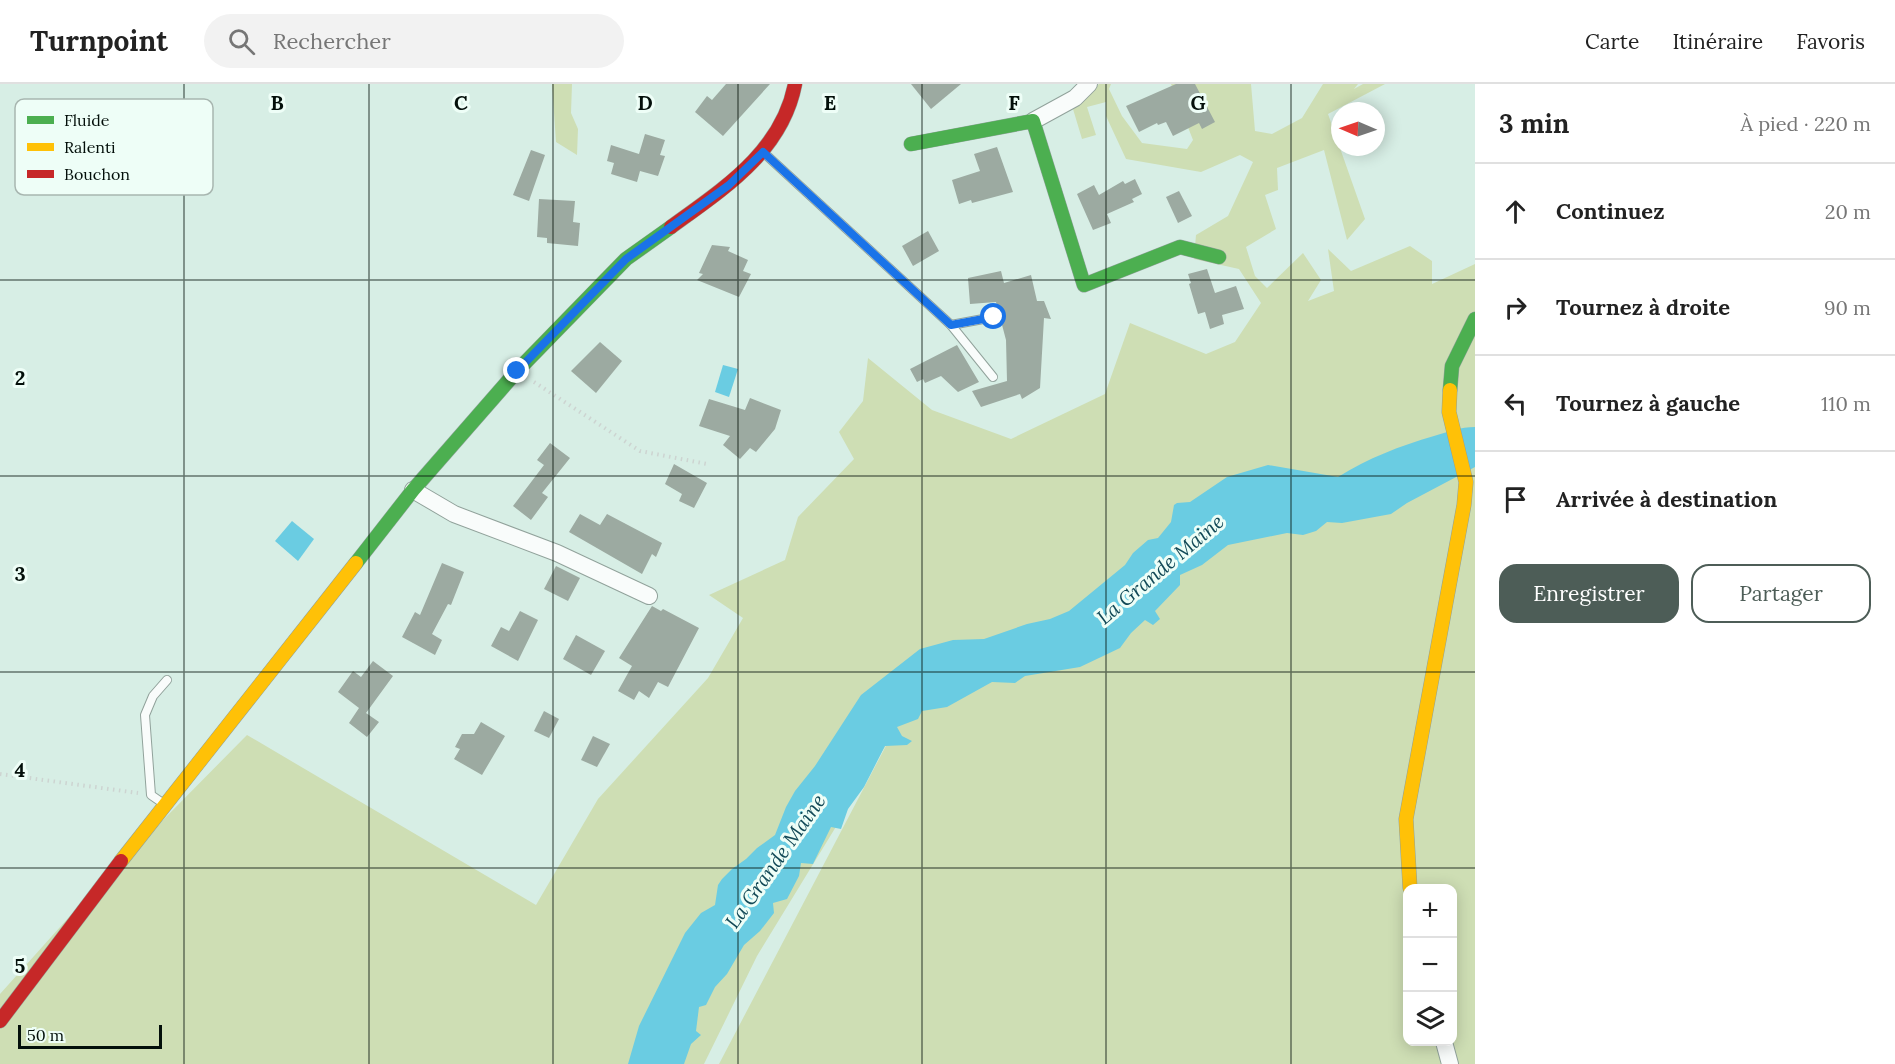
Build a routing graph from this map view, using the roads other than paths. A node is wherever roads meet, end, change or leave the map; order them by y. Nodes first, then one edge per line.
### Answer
1 (795, 84) edge
2 (1089, 84) edge
3 (1033, 121) junction
4 (911, 144) dead end
5 (763, 152) junction
6 (1219, 257) dead end
7 (994, 317) dead end
8 (1475, 319) edge
9 (951, 325) junction
10 (993, 376) dead end
11 (413, 490) junction
12 (649, 596) dead end
13 (167, 680) dead end
14 (165, 804) junction
15 (1410, 884) edge
16 (0, 1021) edge
17 (1445, 1046) edge
18 (1450, 1064) edge

1 - 5 street
2 - 3 street
3 - 4 street
3 - 6 street
5 - 9 lane
5 - 11 street
7 - 9 lane
8 - 15 street
9 - 10 lane
11 - 12 street
11 - 14 street
13 - 14 lane
14 - 16 street
17 - 18 street

